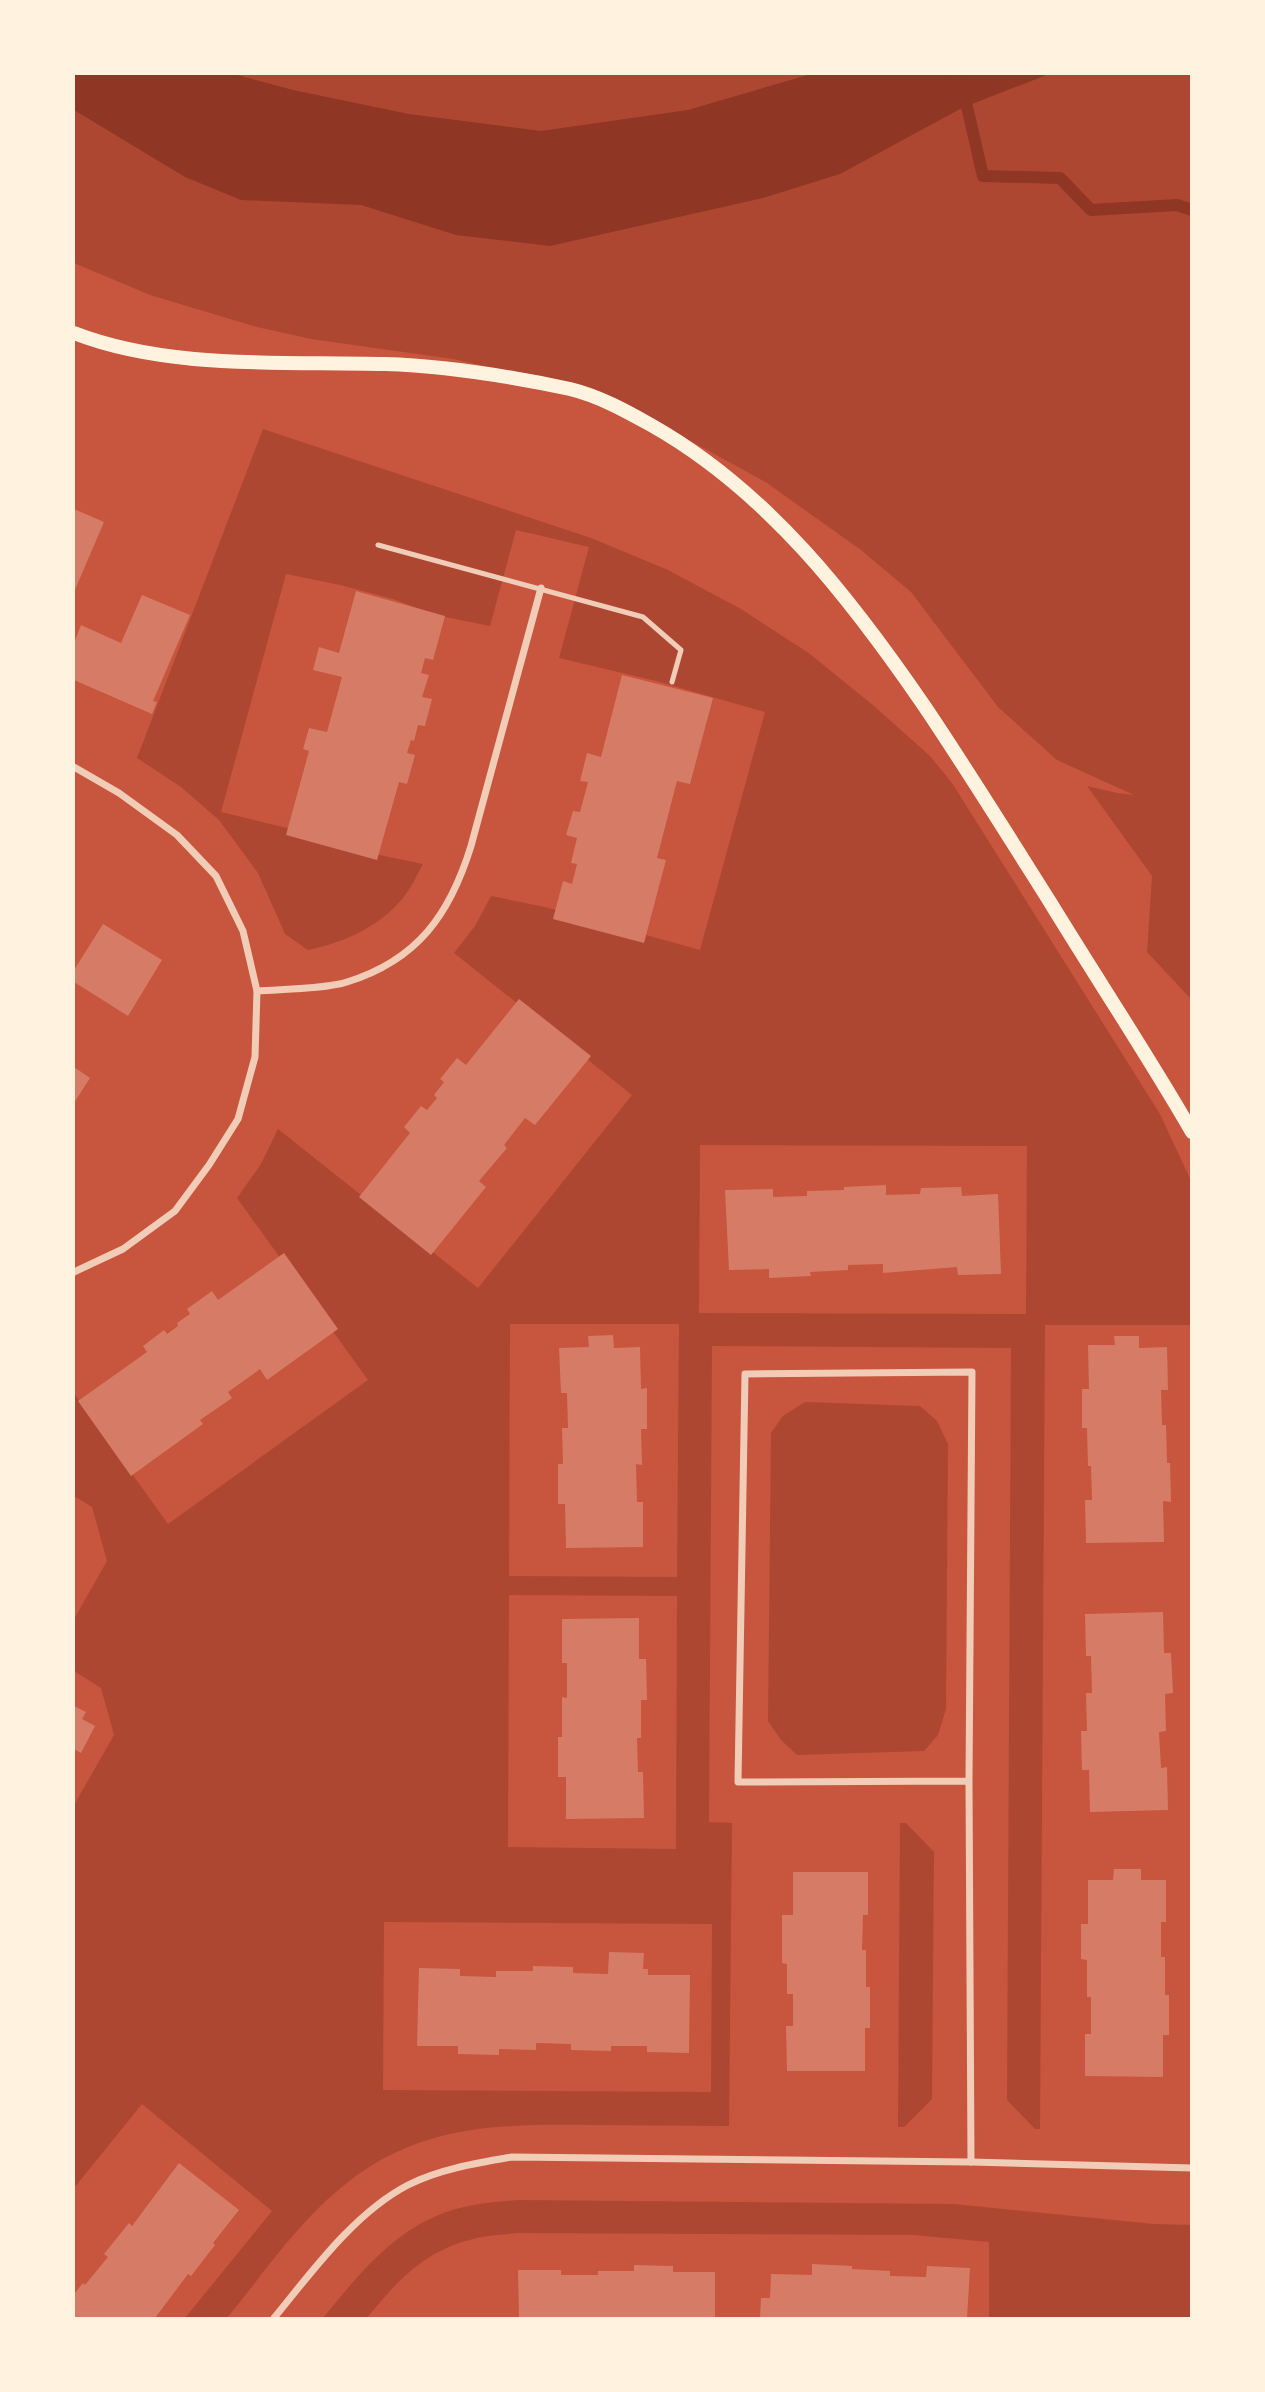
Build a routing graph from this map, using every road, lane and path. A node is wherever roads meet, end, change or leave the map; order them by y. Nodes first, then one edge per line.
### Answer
1 (74, 333) edge
2 (378, 545) dead end
3 (541, 588) junction
4 (672, 682) dead end
5 (74, 766) edge
6 (257, 991) junction
7 (1192, 1132) edge
8 (74, 1272) edge
9 (969, 1781) junction
10 (971, 2162) junction
11 (1192, 2168) edge
12 (274, 2319) edge

1 - 7 main road
2 - 3 lane
3 - 4 lane
3 - 6 street
5 - 6 street
6 - 8 street
9 - 9 street
9 - 10 street
10 - 11 street
10 - 12 street

